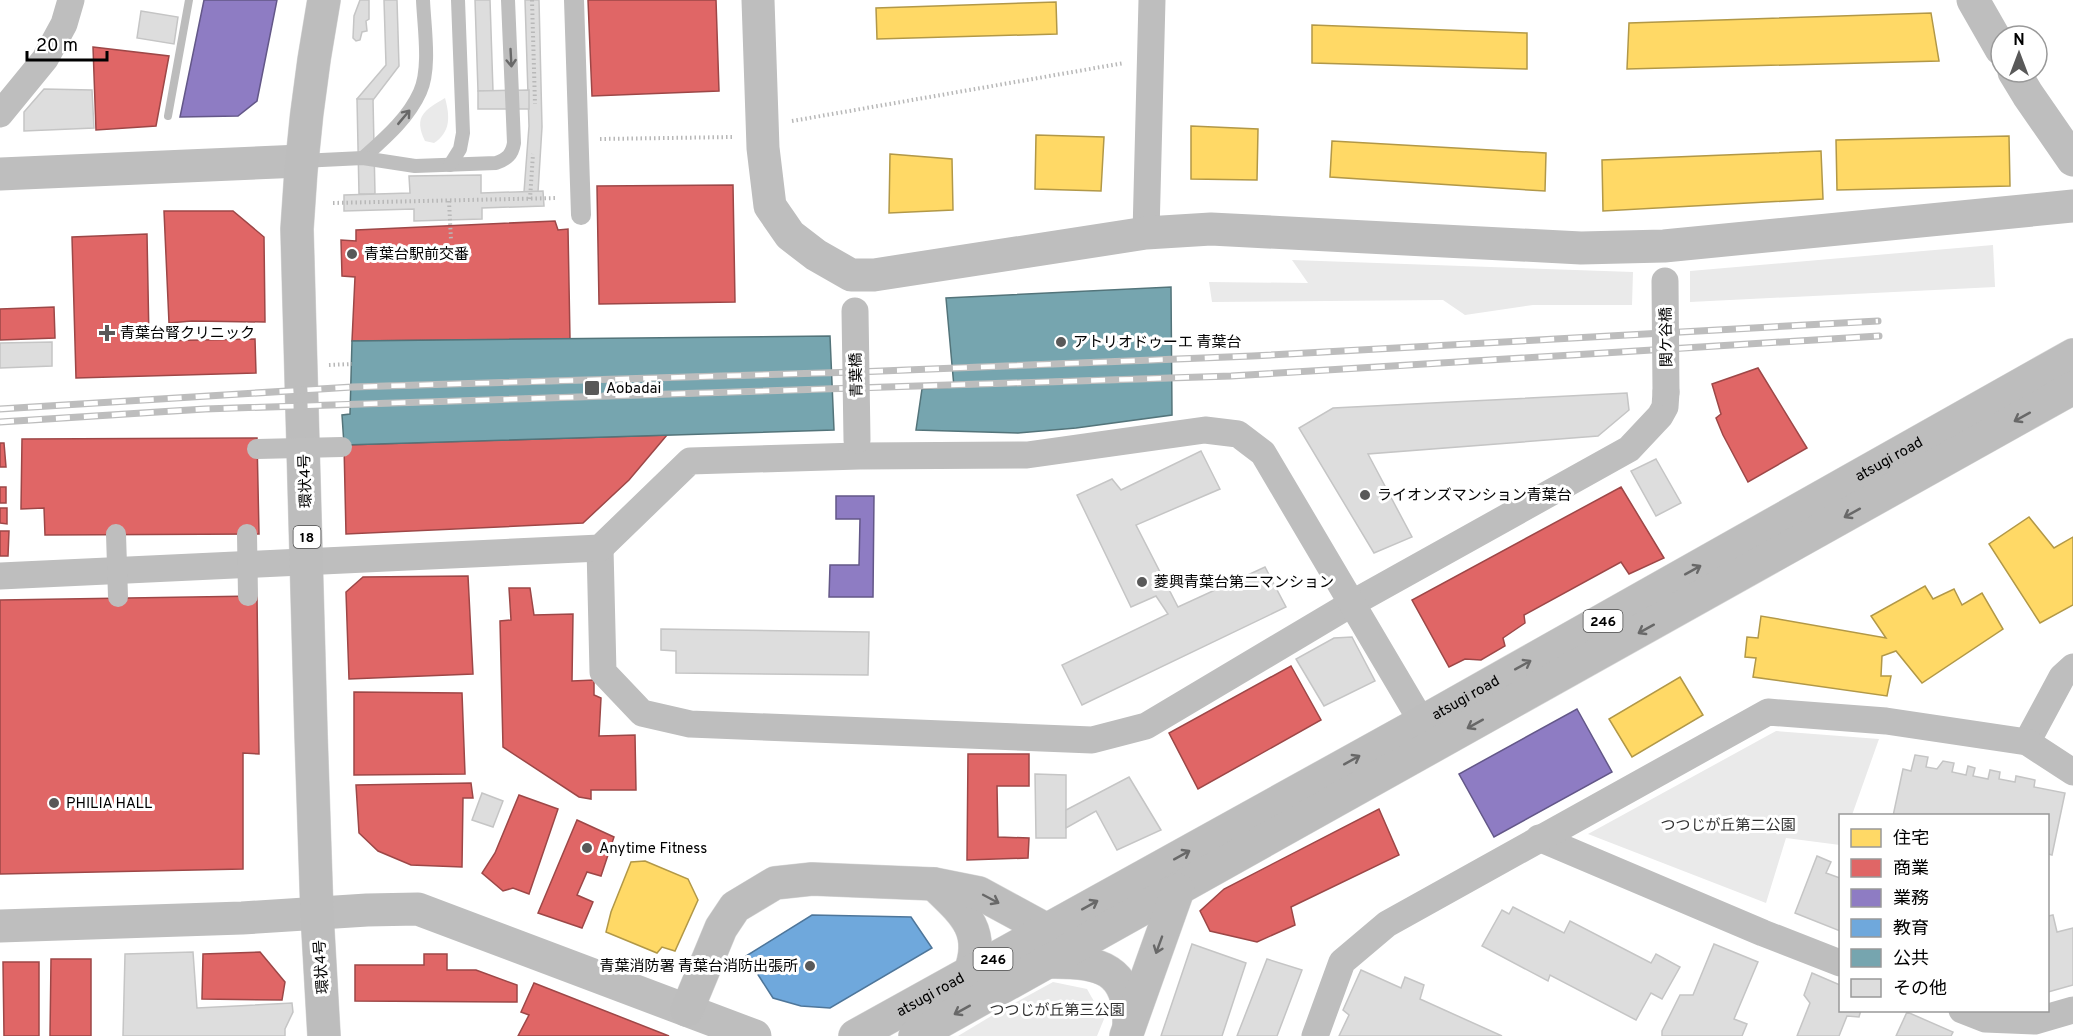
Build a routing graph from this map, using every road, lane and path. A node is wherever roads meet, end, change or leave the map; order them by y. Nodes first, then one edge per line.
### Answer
1 (71, 0) edge
2 (324, 0) edge
3 (423, 0) edge
4 (458, 0) edge
5 (508, 0) edge
6 (574, 0) edge
7 (758, 0) edge
8 (1152, 0) edge
9 (1973, 0) edge
10 (1989, 28) edge
11 (1151, 58) junction
12 (2021, 84) edge
13 (0, 114) edge
14 (782, 123) dead end
15 (745, 137) dead end
16 (578, 139) junction
17 (363, 158) junction
18 (301, 160) junction
19 (2073, 160) edge
20 (450, 165) junction
21 (0, 174) edge
22 (449, 201) junction
23 (333, 203) dead end
24 (581, 206) joint
25 (2073, 206) edge
26 (1146, 233) junction
27 (451, 240) dead end
28 (1665, 246) junction
29 (851, 275) junction
30 (2073, 356) edge
31 (352, 364) dead end
32 (328, 365) dead end
33 (2073, 388) edge
34 (342, 447) dead end
35 (858, 448) junction
36 (257, 449) dead end
37 (116, 534) dead end
38 (247, 534) dead end
39 (600, 548) junction
40 (308, 562) junction
41 (0, 576) edge
42 (249, 596) dead end
43 (118, 597) dead end
44 (1351, 604) junction
45 (2073, 667) edge
46 (1422, 722) junction
47 (2026, 742) junction
48 (2073, 772) edge
49 (1539, 838) junction
50 (934, 884) junction
51 (1178, 890) junction
52 (317, 914) junction
53 (0, 926) edge
54 (1047, 930) junction
55 (1049, 962) junction
56 (1839, 963) edge
57 (970, 972) junction
58 (687, 1010) junction
59 (2073, 1010) edge
60 (1965, 1012) edge
61 (1128, 1032) edge
62 (324, 1036) edge
63 (755, 1036) edge
64 (855, 1036) edge
65 (915, 1036) edge
66 (1315, 1036) edge

1 - 13 street
2 - 18 main road, 環状4号 / 18
17 -> 3 lane
4 - 20 lane
5 -> 20 lane
6 - 16 street
7 - 29 street
8 - 11 street
9 - 10 street
11 - 14 path
11 - 26 street
12 - 19 street
15 - 16 path
16 - 24 street
17 - 18 lane
17 - 20 lane
18 - 21 street
18 - 40 main road, 環状4号 / 18
22 - 23 path
22 - 24 path
22 - 27 path
25 - 28 street
26 - 28 street
26 - 29 street
28 - 44 street, 関ケ谷橋, bridge
29 - 35 street, 青葉橋, bridge
46 -> 30 main road, atsugi road / 246
31 - 32 path
33 -> 51 main road, atsugi road / 246
34 - 36 street, bridge
35 - 39 street
35 - 44 street
37 - 43 street, bridge
38 - 42 street, bridge
39 - 40 street
39 - 44 street, 関ケ谷橋
40 - 41 street
40 - 52 main road, 環状4号 / 18
44 - 46 street
45 - 47 street
54 -> 46 main road, atsugi road / 246
47 - 48 street
47 - 49 street
49 - 56 street
49 - 66 street
50 -> 54 main road
50 - 57 main road
50 - 58 main road
51 - 55 main road, atsugi road / 246
51 -> 61 main road
52 - 53 street
52 - 58 street
52 - 62 main road, 環状4号 / 18
54 - 57 main road, atsugi road / 246
55 - 61 main road
55 -> 65 main road, atsugi road / 246
57 - 64 main road, atsugi road / 246
58 - 63 street
59 - 60 street

